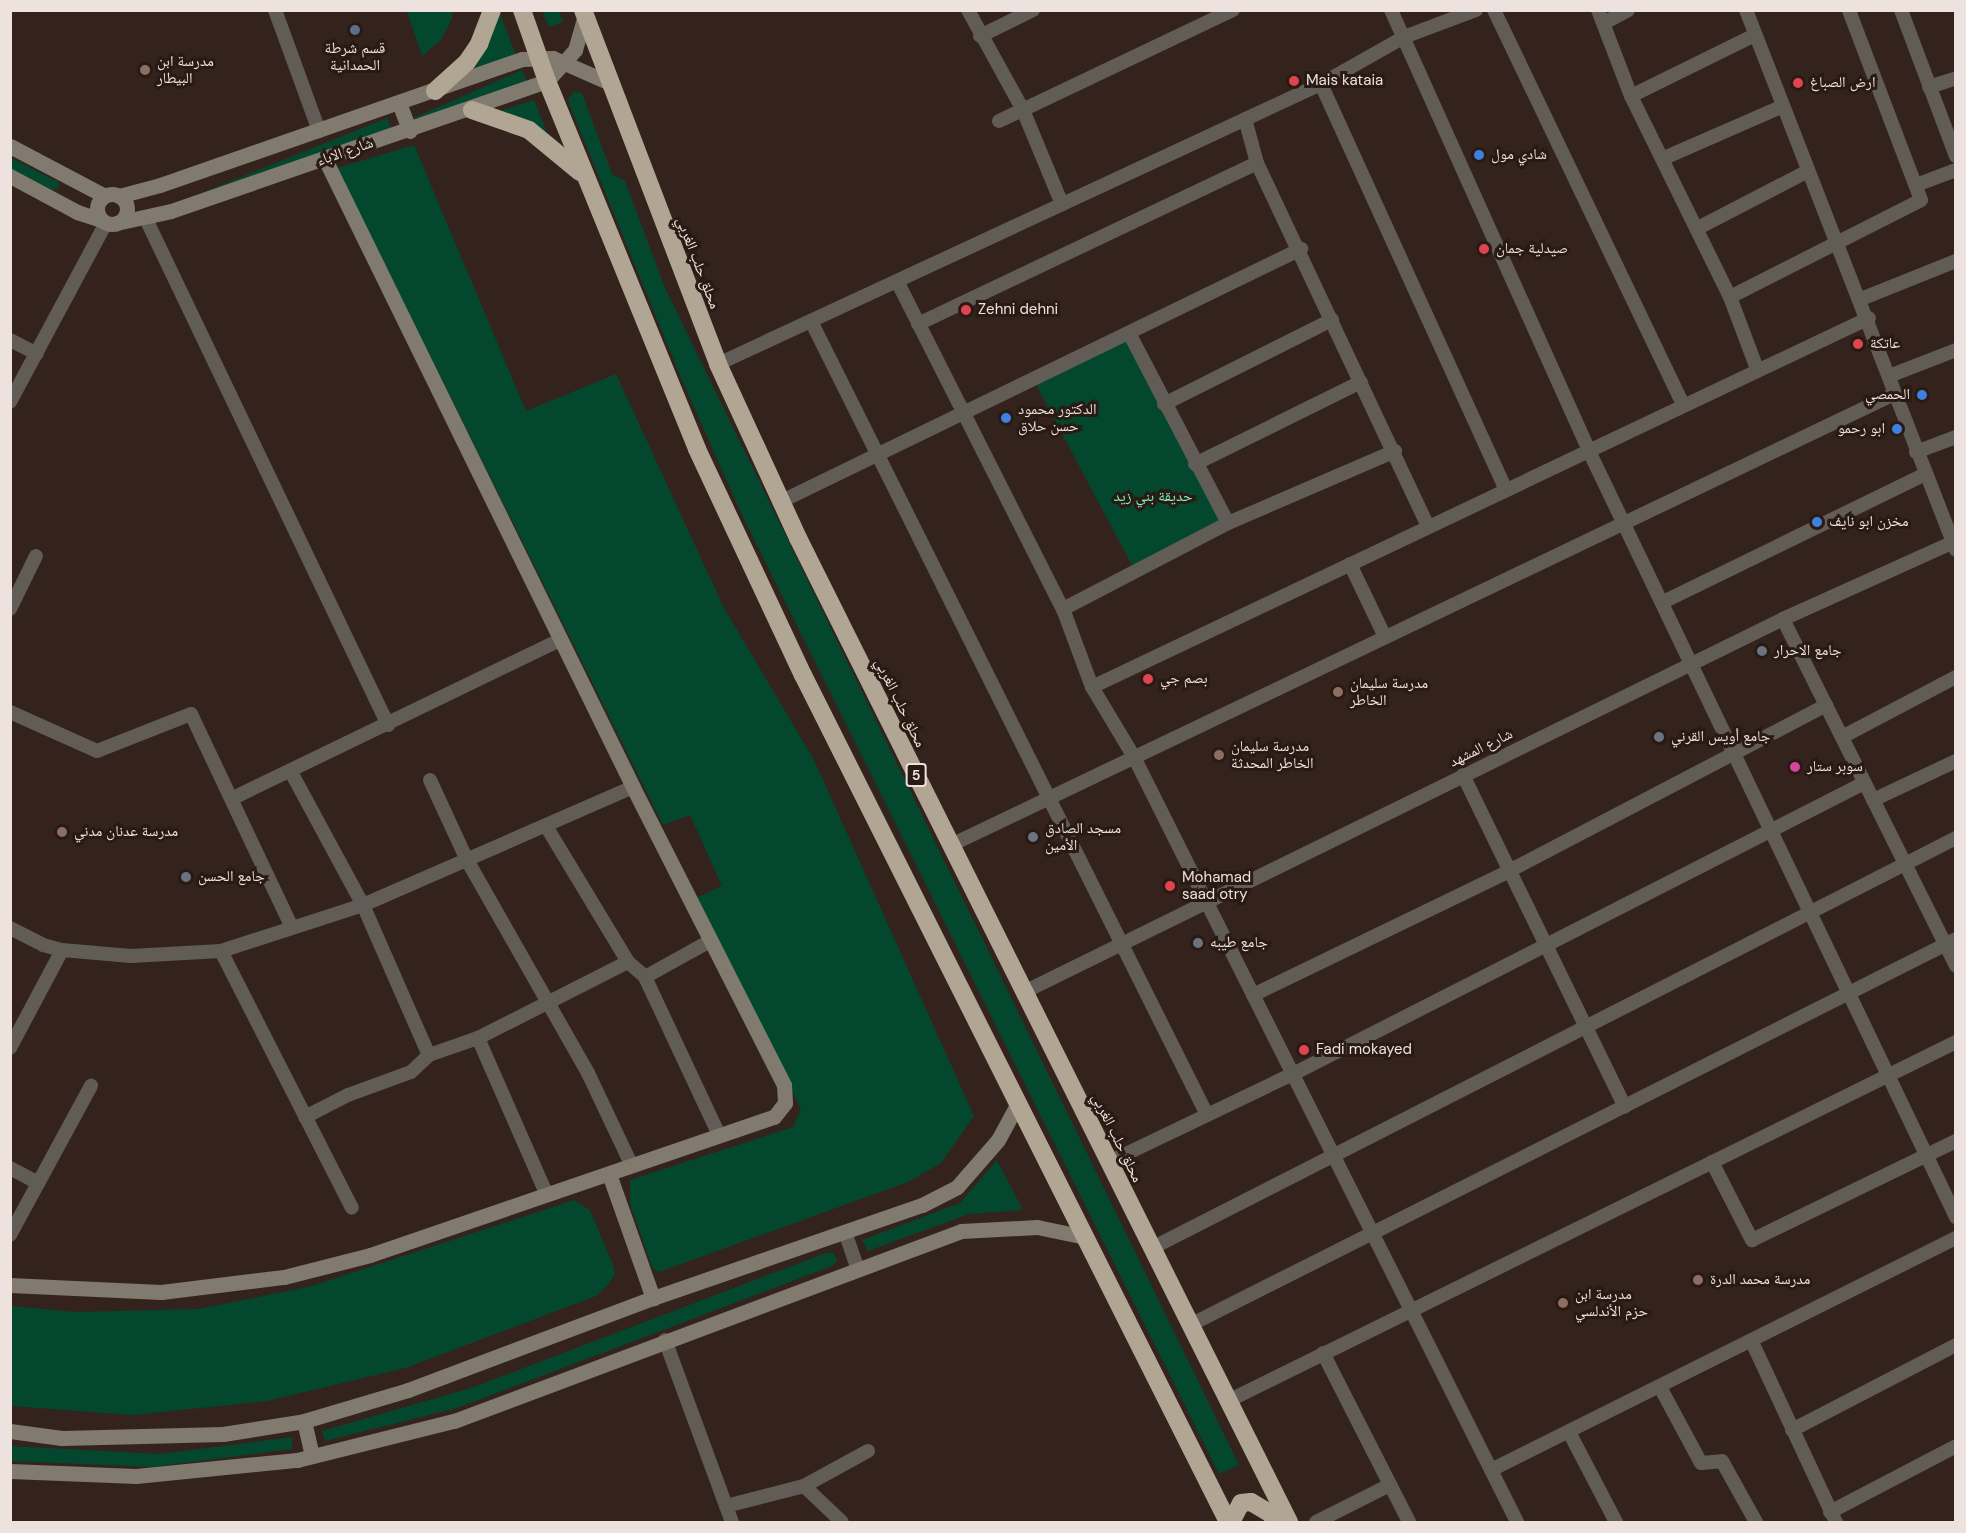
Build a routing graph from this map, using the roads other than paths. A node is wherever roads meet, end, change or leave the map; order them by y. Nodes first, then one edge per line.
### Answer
1 (275, 10) edge
2 (492, 10) edge
3 (522, 10) edge
4 (968, 10) edge
5 (1033, 10) edge
6 (1233, 10) edge
7 (1391, 10) edge
8 (1476, 10) edge
9 (1494, 10) edge
10 (1628, 10) edge
11 (1746, 10) edge
12 (1849, 10) edge
13 (1903, 11) edge
14 (588, 12) edge
15 (1601, 17) edge
16 (1755, 35) junction
17 (980, 36) junction
18 (1404, 37) junction
19 (540, 56) junction
20 (567, 63) junction
21 (1956, 78) edge
22 (547, 81) junction
23 (608, 82) junction
24 (1321, 84) junction
25 (1929, 87) junction
26 (435, 91) junction
27 (1631, 96) junction
28 (399, 104) junction
29 (1783, 106) junction
30 (472, 110) junction
31 (1023, 110) junction
32 (1245, 119) junction
33 (999, 121) dead end
34 (319, 131) junction
35 (410, 131) junction
36 (10, 147) edge
37 (1956, 156) edge
38 (1664, 158) junction
39 (325, 159) junction
40 (1257, 163) junction
41 (1956, 170) edge
42 (1808, 171) junction
43 (10, 177) edge
44 (68, 177) junction
45 (589, 184) junction
46 (160, 185) junction
47 (1916, 185) junction
48 (112, 196) junction
49 (58, 203) junction
50 (1062, 204) junction
51 (171, 211) junction
52 (146, 219) junction
53 (108, 222) junction
54 (1698, 228) junction
55 (1835, 242) junction
56 (1301, 249) junction
57 (1956, 261) edge
58 (897, 281) junction
59 (1730, 297) junction
60 (1861, 299) junction
61 (1869, 318) junction
62 (1332, 320) junction
63 (810, 321) junction
64 (918, 324) junction
65 (1129, 333) junction
66 (10, 340) edge
67 (1956, 350) edge
68 (37, 354) junction
69 (718, 364) junction
70 (1757, 369) junction
71 (1889, 376) junction
72 (1361, 382) junction
73 (1894, 394) junction
74 (10, 402) edge
75 (1164, 404) junction
76 (1683, 405) junction
77 (966, 413) junction
78 (1956, 437) edge
79 (1588, 449) junction
80 (1395, 451) junction
81 (1916, 452) junction
82 (879, 453) junction
83 (1195, 464) junction
84 (1925, 474) junction
85 (1506, 490) junction
86 (784, 500) junction
87 (1622, 522) junction
88 (1228, 523) junction
89 (1428, 526) junction
90 (1954, 544) edge
91 (36, 555) dead end
92 (1350, 564) junction
93 (1663, 602) junction
94 (10, 609) edge
95 (1063, 609) junction
96 (1783, 619) junction
97 (1385, 637) junction
98 (560, 640) junction
99 (1692, 663) junction
100 (1956, 677) edge
101 (1092, 687) junction
102 (1826, 705) junction
103 (10, 712) edge
104 (388, 725) junction
105 (1842, 737) junction
106 (1734, 752) junction
107 (1134, 757) junction
108 (1956, 761) edge
109 (291, 772) junction
110 (1463, 775) junction
111 (430, 780) dead end
112 (1864, 783) junction
113 (633, 787) junction
114 (233, 798) junction
115 (1048, 800) junction
116 (1873, 800) junction
117 (546, 826) junction
118 (1771, 830) junction
119 (1956, 838) edge
120 (951, 845) junction
121 (467, 860) junction
122 (1904, 863) junction
123 (1509, 871) junction
124 (1207, 902) junction
125 (363, 905) junction
126 (1811, 915) junction
127 (291, 926) junction
128 (10, 928) edge
129 (710, 941) junction
130 (1950, 941) edge
131 (1120, 945) junction
132 (1545, 946) junction
133 (62, 950) junction
134 (221, 951) junction
135 (628, 962) junction
136 (1956, 966) edge
137 (645, 976) junction
138 (1024, 992) junction
139 (1849, 993) junction
140 (1253, 995) junction
141 (547, 1000) junction
142 (1583, 1025) junction
143 (478, 1038) junction
144 (1956, 1042) edge
145 (10, 1048) edge
146 (429, 1055) junction
147 (1293, 1074) junction
148 (1888, 1076) junction
149 (91, 1086) dead end
150 (1018, 1103) junction
151 (1625, 1107) junction
152 (1206, 1113) junction
153 (305, 1117) junction
154 (720, 1135) junction
155 (1956, 1141) edge
156 (1926, 1155) junction
157 (1335, 1156) junction
158 (1109, 1162) junction
159 (1712, 1162) junction
160 (632, 1166) junction
161 (10, 1168) edge
162 (609, 1174) junction
163 (38, 1183) junction
164 (548, 1195) junction
165 (352, 1208) dead end
166 (1956, 1217) edge
167 (845, 1232) junction
168 (1373, 1232) junction
169 (10, 1235) edge
170 (1085, 1237) junction
171 (1956, 1238) edge
172 (1152, 1248) junction
173 (858, 1269) junction
174 (10, 1285) edge
175 (653, 1298) junction
176 (1411, 1308) junction
177 (1190, 1325) junction
178 (665, 1340) junction
179 (1752, 1342) junction
180 (1956, 1345) edge
181 (1323, 1353) junction
182 (1660, 1387) junction
183 (1228, 1401) junction
184 (304, 1421) junction
185 (1792, 1430) junction
186 (10, 1431) edge
187 (1569, 1432) junction
188 (1956, 1446) edge
189 (868, 1451) dead end
190 (312, 1456) junction
191 (1491, 1470) junction
192 (10, 1471) edge
193 (1390, 1485) junction
194 (804, 1486) junction
195 (726, 1506) junction
196 (1833, 1517) edge
197 (732, 1522) edge
198 (842, 1522) edge
199 (1229, 1522) edge
200 (1275, 1522) edge
201 (1289, 1522) edge
202 (1316, 1522) edge
203 (1409, 1522) edge
204 (1517, 1522) edge
205 (1616, 1522) edge
206 (1756, 1522) edge

1 - 34 street
2 - 26 highway
3 - 19 highway
4 - 17 street
5 - 17 street
6 - 31 street
7 - 18 street
8 - 18 street
9 - 76 street
10 - 15 street
11 - 16 street
12 - 47 street
13 - 25 street
14 - 20 main road, شارع الاباء
14 - 23 highway, محلق حلب الغربي / 5
15 - 27 street
16 - 27 street
16 - 29 street
17 - 31 street
18 - 24 street
18 - 79 street
19 - 20 main road
19 - 22 highway
19 - 26 main road, شارع الاباء
20 - 22 main road, شارع الاباء
20 - 23 main road
21 - 25 street
22 - 30 main road, شارع الاباء
22 - 45 highway
23 - 69 highway, محلق حلب الغربي / 5
24 - 32 street
24 - 85 street
25 - 37 street
26 - 28 main road, شارع الاباء
27 - 38 street
28 - 34 main road, شارع الاباء
28 - 35 main road
29 - 38 street
29 - 42 street
30 - 35 main road, شارع الاباء
30 - 45 highway
31 - 33 street
31 - 50 street
32 - 40 street
32 - 50 street
34 - 46 main road, شارع الاباء
35 - 39 main road, شارع الاباء
36 - 44 main road
38 - 54 street
39 - 51 main road, شارع الاباء
39 - 98 main road
40 - 56 street
40 - 64 street
41 - 47 street
42 - 54 street
42 - 55 street
43 - 49 main road, شارع الاباء
44 - 48 main road
44 - 49 main road
45 - 150 highway
46 - 48 main road, شارع الاباء
46 - 51 main road
47 - 55 street
48 - 53 main road
48 - 53 main road
49 - 53 main road, شارع الاباء
50 - 58 street
51 - 52 main road, شارع الاباء
52 - 53 main road, شارع الاباء
52 - 104 street
53 - 68 street
54 - 59 street
55 - 59 street
55 - 60 street
56 - 62 street
56 - 65 street
57 - 60 street
58 - 63 street
58 - 64 street
59 - 70 street
60 - 61 street
61 - 70 street
61 - 71 street
62 - 72 street
62 - 75 street
63 - 69 street
63 - 82 street
64 - 77 street
65 - 75 street
65 - 77 street
66 - 68 street
67 - 71 street
68 - 74 street
69 - 86 highway, محلق حلب الغربي / 5
70 - 76 street
71 - 73 street
72 - 80 street
72 - 83 street
73 - 81 street
73 - 87 street
75 - 83 street
76 - 79 street
77 - 82 street
77 - 95 street
78 - 81 street
79 - 85 street
79 - 87 street
80 - 88 street
80 - 89 street
81 - 84 street
82 - 86 street
82 - 115 street
83 - 88 street
84 - 90 street
84 - 93 street
85 - 89 street
86 - 120 highway, محلق حلب الغربي / 5
87 - 93 street
87 - 97 street
88 - 95 street
89 - 92 street
90 - 96 street, شارع المشهد
91 - 94 street
92 - 97 street
92 - 101 street
93 - 99 street
95 - 101 street
96 - 99 street, شارع المشهد
96 - 102 street
97 - 107 street
98 - 104 street
98 - 113 main road
99 - 106 street
99 - 110 street, شارع المشهد
100 - 105 street
101 - 107 street
102 - 105 street
102 - 106 street
103 - 114 street
104 - 109 street
105 - 112 street
106 - 118 street
106 - 123 street
107 - 115 street
107 - 124 street
108 - 116 street
109 - 114 street
109 - 125 street
110 - 123 street
110 - 124 street, شارع المشهد
111 - 121 street
112 - 116 street
112 - 118 street
113 - 117 street
113 - 129 main road
114 - 127 street
115 - 120 street
115 - 131 street
116 - 122 street
117 - 121 street
117 - 135 street
118 - 126 street
118 - 132 street
119 - 122 street
120 - 138 highway, محلق حلب الغربي / 5
121 - 125 street
121 - 141 street
122 - 126 street
122 - 130 street
123 - 132 street
123 - 140 street
124 - 131 street, شارع المشهد
124 - 140 street
125 - 127 street
125 - 146 street
126 - 139 street
126 - 142 street
127 - 134 street
128 - 133 street
129 - 137 street
129 - 154 main road
130 - 136 street
130 - 139 street
131 - 138 street, شارع المشهد
131 - 152 street
132 - 142 street
132 - 147 street
133 - 134 street
133 - 145 street
134 - 153 street
135 - 137 street
135 - 141 street
137 - 154 street
138 - 158 highway, محلق حلب الغربي / 5
139 - 148 street
139 - 151 street
140 - 147 street
141 - 143 street
141 - 160 street
142 - 151 street
142 - 157 street
143 - 146 street
143 - 164 street
144 - 148 street
146 - 153 street
147 - 152 street
147 - 157 street
148 - 156 street
148 - 159 street
149 - 163 street
150 - 167 main road
150 - 170 highway
151 - 168 street
152 - 158 street
153 - 165 street
154 - 160 main road
155 - 156 street
156 - 159 street
156 - 166 street
157 - 168 street
157 - 172 street
158 - 172 highway, محلق حلب الغربي / 5
159 - 176 street
160 - 162 main road
161 - 163 street
162 - 164 main road
162 - 175 main road
163 - 169 street
164 - 174 main road
167 - 173 street
167 - 175 main road
168 - 176 street
168 - 177 street
170 - 173 main road
170 - 199 highway
171 - 179 street
172 - 177 highway, محلق حلب الغربي / 5
173 - 178 main road
175 - 184 main road
176 - 181 street
176 - 191 street
177 - 183 highway, محلق حلب الغربي / 5
178 - 190 main road
178 - 195 street
179 - 182 street
179 - 185 street
180 - 185 street
181 - 183 street
181 - 193 street
182 - 187 street
182 - 206 street
183 - 201 highway, محلق حلب الغربي / 5
184 - 186 main road
184 - 190 main road
185 - 196 street
187 - 191 street
187 - 205 street
188 - 196 street
189 - 194 street
190 - 192 main road
191 - 204 street
193 - 202 street
193 - 203 street
194 - 195 street
194 - 198 street
195 - 197 street
199 - 200 highway

